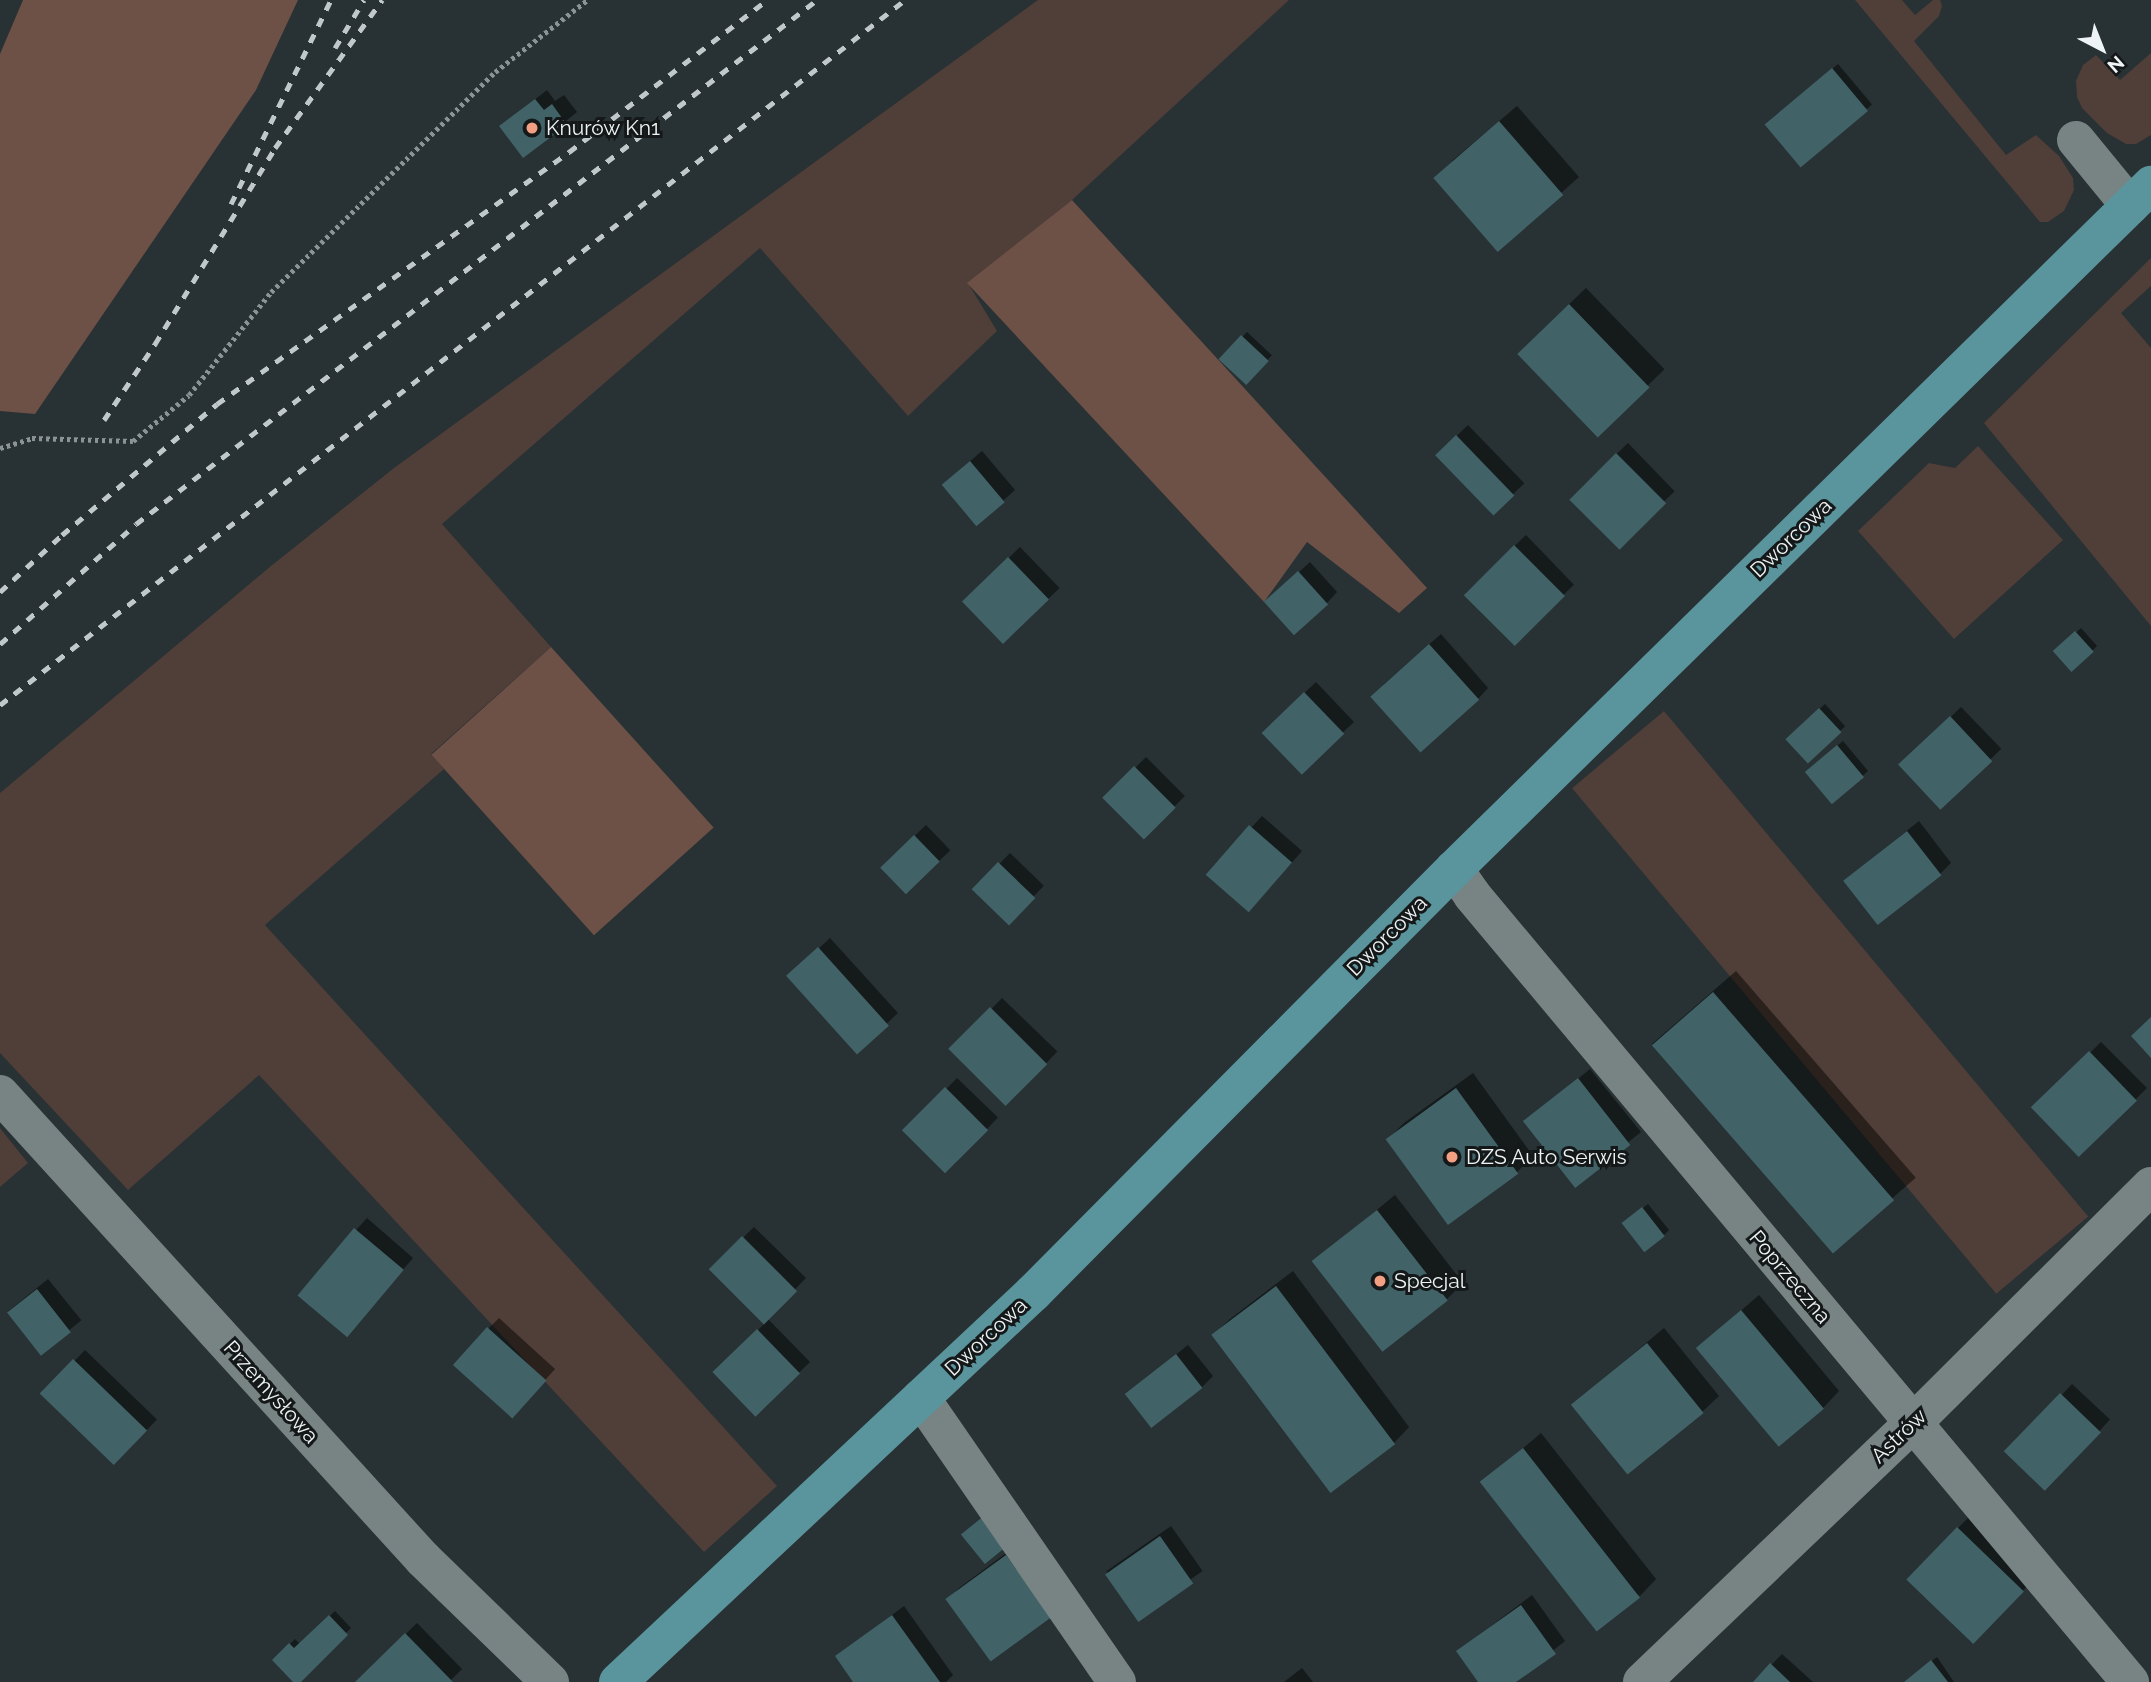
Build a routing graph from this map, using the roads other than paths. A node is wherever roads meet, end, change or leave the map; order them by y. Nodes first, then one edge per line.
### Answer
1 (2076, 140) dead end
2 (2140, 195) edge
3 (1454, 869) junction
4 (0, 1094) edge
5 (2151, 1186) edge
6 (921, 1398) junction
7 (1912, 1424) junction
8 (550, 1682) edge
9 (618, 1682) edge
10 (1117, 1682) edge
11 (1642, 1682) edge
12 (2130, 1682) edge

1 - 2 street
2 - 3 main road, Dworcowa
3 - 6 main road, Dworcowa
3 - 7 street, Poprzeczna
4 - 8 street, Przemysłowa
5 - 7 street, Astrów
6 - 9 main road, Dworcowa
6 - 10 street
7 - 11 street, Astrów
7 - 12 street, Poprzeczna

